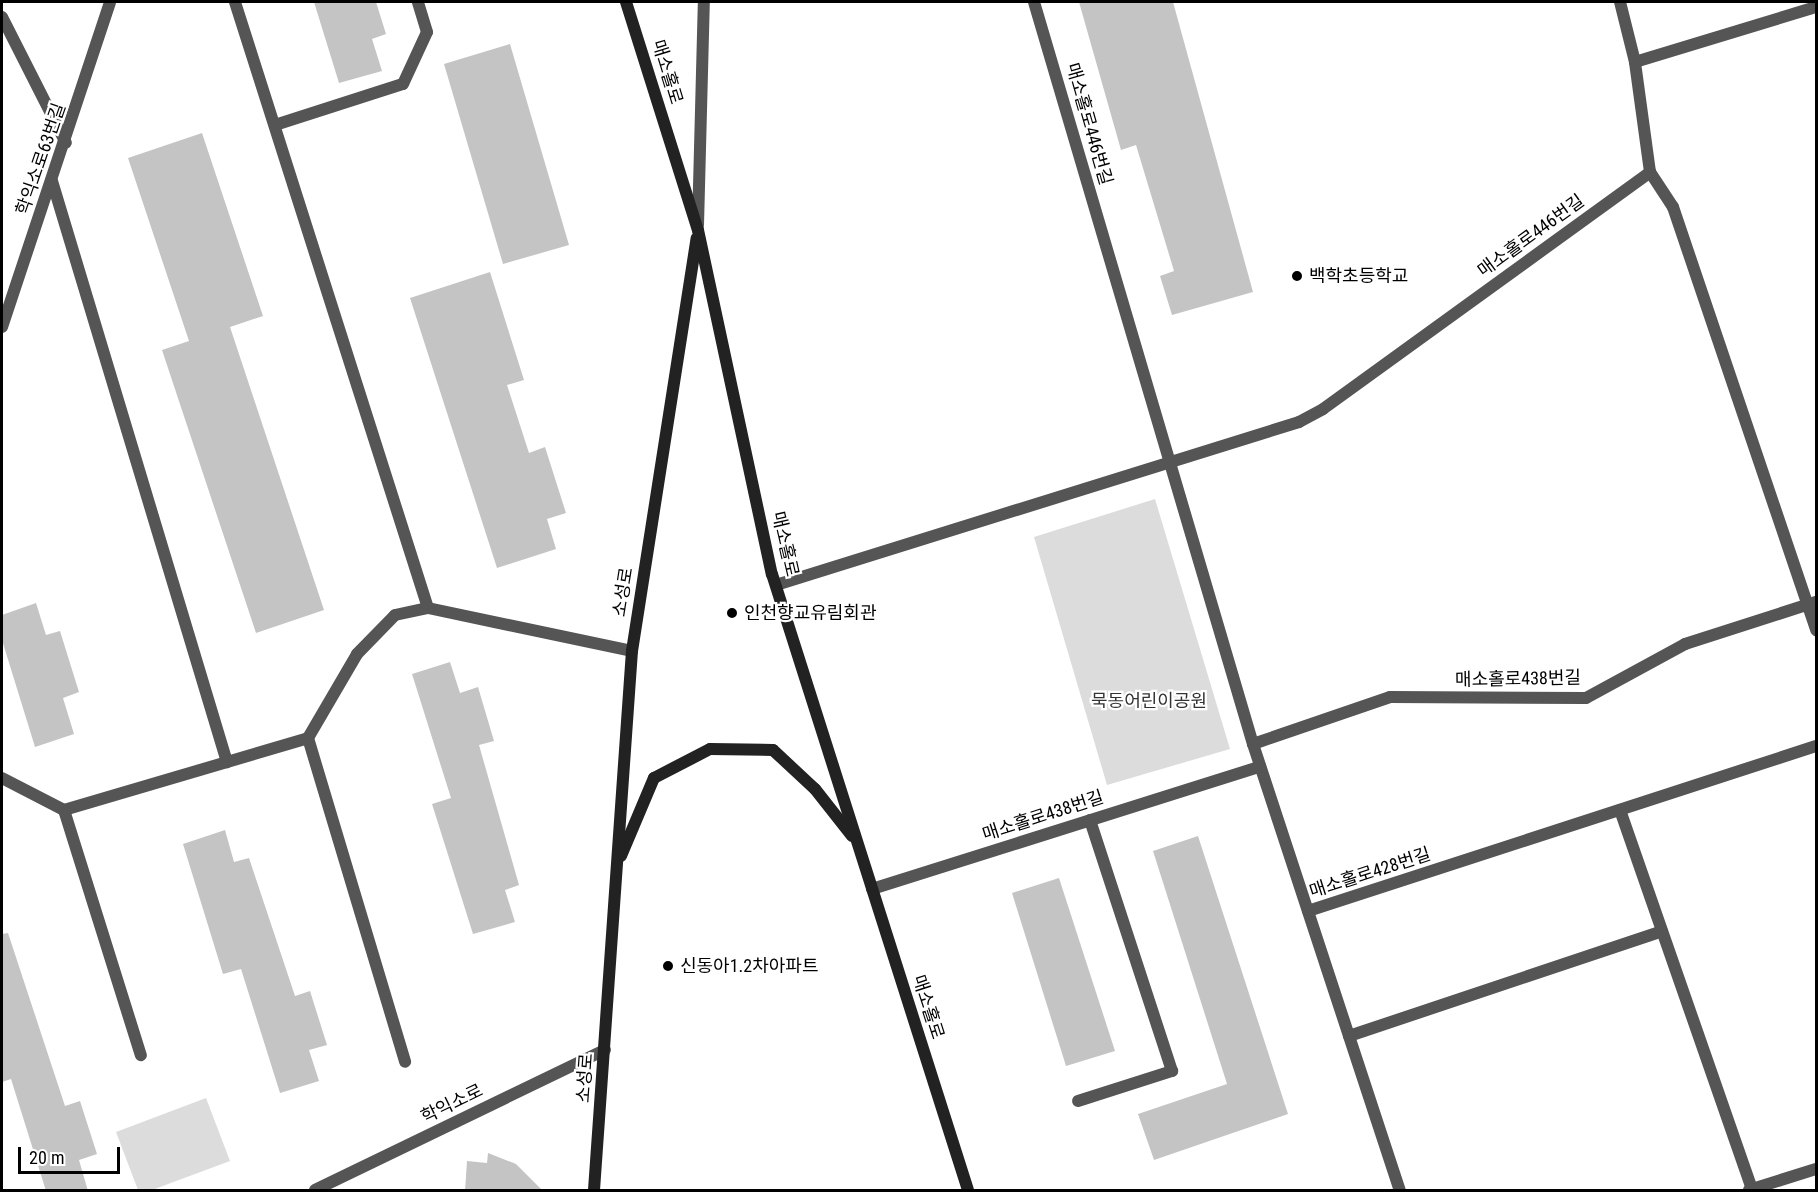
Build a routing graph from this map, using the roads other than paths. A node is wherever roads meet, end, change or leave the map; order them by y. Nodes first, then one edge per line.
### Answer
1 (110, 2) edge
2 (236, 2) edge
3 (418, 2) edge
4 (626, 2) edge
5 (704, 2) edge
6 (1034, 2) edge
7 (1620, 2) edge
8 (1816, 7) edge
9 (2, 17) edge
10 (1635, 62) junction
11 (275, 125) junction
12 (66, 143) junction
13 (1650, 172) junction
14 (52, 181) junction
15 (698, 230) junction
16 (2, 327) edge
17 (1170, 464) junction
18 (776, 585) junction
19 (1812, 603) edge
20 (428, 608) junction
21 (1816, 630) edge
22 (632, 651) junction
23 (309, 738) junction
24 (1253, 744) junction
25 (1816, 746) edge
26 (227, 762) junction
27 (1260, 766) junction
28 (2, 778) edge
29 (64, 810) junction
30 (1620, 810) junction
31 (1090, 820) junction
32 (857, 842) junction
33 (617, 865) junction
34 (872, 889) junction
35 (1308, 911) junction
36 (1662, 931) junction
37 (1349, 1036) junction
38 (605, 1050) junction
39 (141, 1055) dead end
40 (405, 1062) dead end
41 (1078, 1101) dead end
42 (1816, 1169) edge
43 (1751, 1190) edge
44 (315, 1191) edge
45 (594, 1191) edge
46 (968, 1191) edge
47 (1400, 1191) edge

1 - 12 street, 학익소로63번길
2 - 11 street
3 - 11 street
4 - 15 main road, 매소홀로
5 - 15 street, 소성로
6 - 17 street, 매소홀로446번길
7 - 10 street
8 - 10 street
9 - 12 street
10 - 13 street
11 - 20 street
12 - 14 street, 학익소로63번길
13 - 17 street, 매소홀로446번길
13 - 19 street
14 - 16 street, 학익소로63번길
14 - 26 street
15 - 18 main road, 매소홀로
15 - 22 main road, 소성로
17 - 18 street, 매소홀로446번길
17 - 24 street
18 - 32 main road, 매소홀로
19 - 21 street
19 - 24 street, 매소홀로438번길
20 - 22 street
20 - 23 street
22 - 33 main road, 소성로
23 - 26 street
23 - 40 street
24 - 27 street
25 - 30 street, 매소홀로428번길
26 - 29 street
27 - 31 street, 매소홀로438번길
27 - 35 street
28 - 29 street
29 - 39 street
30 - 35 street, 매소홀로428번길
30 - 36 street
31 - 34 street, 매소홀로438번길
31 - 41 street
32 - 33 main road
32 - 34 main road, 매소홀로
33 - 38 main road, 소성로
34 - 46 main road, 매소홀로
35 - 37 street, 매소홀로428번길
36 - 37 street
36 - 43 street
37 - 47 street, 매소홀로428번길
38 - 44 street, 학익소로
38 - 45 main road, 소성로
42 - 43 street

